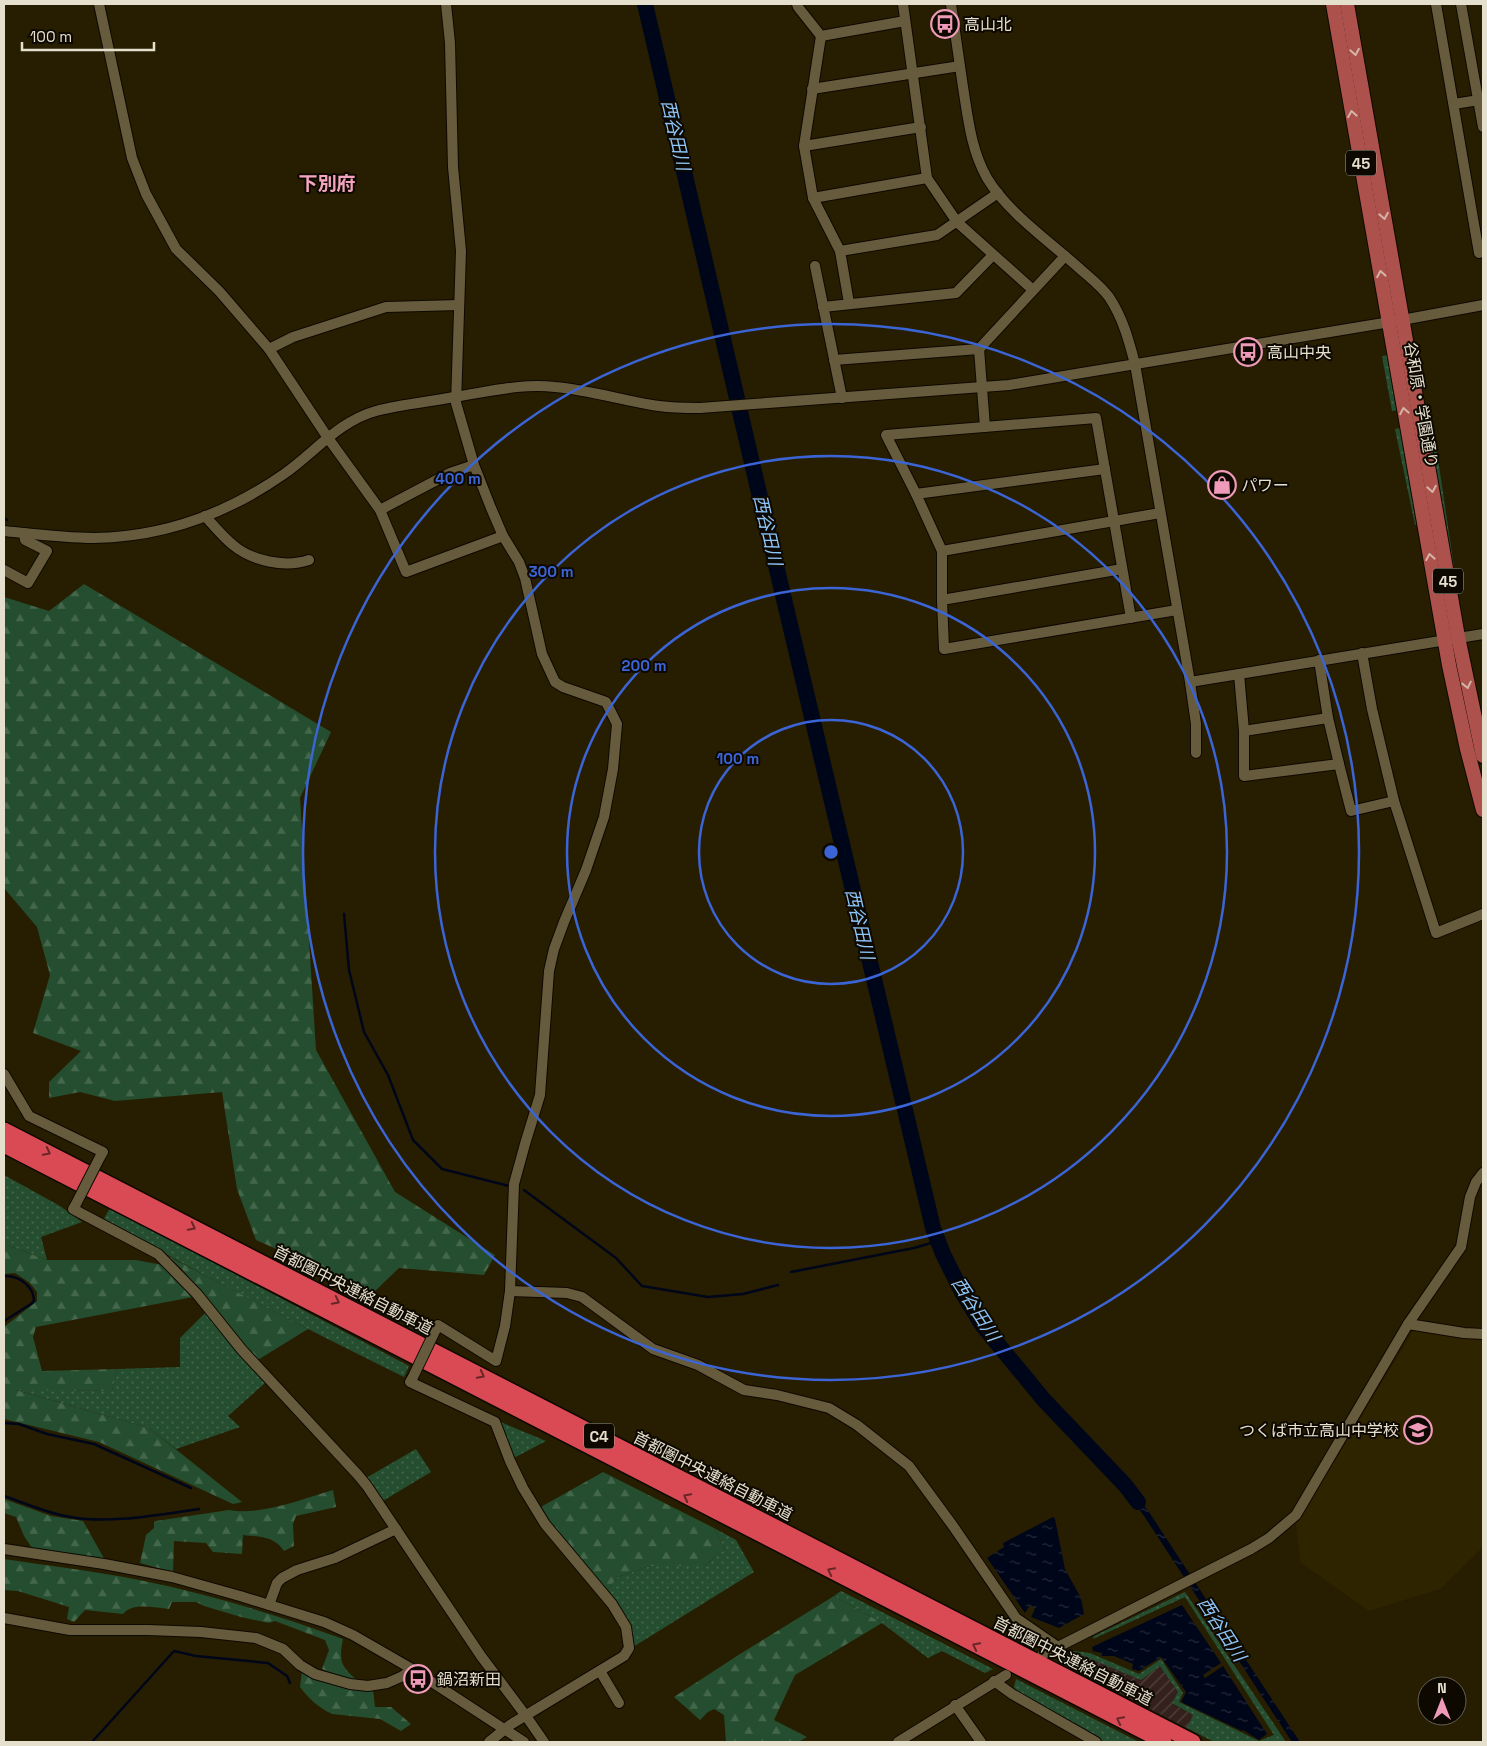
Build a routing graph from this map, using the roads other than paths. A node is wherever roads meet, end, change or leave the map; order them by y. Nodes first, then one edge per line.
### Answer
1 (99, 4) edge
2 (446, 4) edge
3 (798, 4) edge
4 (903, 4) edge
5 (951, 4) edge
6 (1333, 4) edge
7 (1347, 4) edge
8 (1436, 4) edge
9 (1462, 4) edge
10 (906, 21) junction
11 (821, 36) junction
12 (960, 66) junction
13 (913, 72) junction
14 (1479, 74) edge
15 (812, 89) junction
16 (1479, 100) junction
17 (1454, 104) junction
18 (921, 127) junction
19 (1483, 127) edge
20 (804, 146) junction
21 (927, 178) junction
22 (998, 193) junction
23 (814, 198) junction
24 (957, 222) junction
25 (840, 251) junction
26 (1483, 252) edge
27 (993, 255) junction
28 (1065, 256) junction
29 (815, 266) dead end
30 (1033, 290) junction
31 (849, 303) junction
32 (459, 305) junction
33 (1483, 305) edge
34 (823, 307) junction
35 (1396, 321) junction
36 (269, 349) junction
37 (980, 349) junction
38 (834, 360) junction
39 (1135, 364) junction
40 (982, 387) junction
41 (455, 397) junction
42 (842, 398) junction
43 (985, 427) junction
44 (328, 438) junction
45 (474, 465) junction
46 (1105, 470) junction
47 (916, 494) junction
48 (380, 510) junction
49 (1160, 514) junction
50 (206, 516) junction
51 (1114, 521) junction
52 (4, 531) edge
53 (24, 533) junction
54 (503, 536) junction
55 (942, 551) junction
56 (308, 560) dead end
57 (4, 570) edge
58 (1122, 570) junction
59 (942, 600) junction
60 (1177, 610) junction
61 (1131, 618) junction
62 (1483, 634) edge
63 (1451, 638) junction
64 (1362, 653) junction
65 (1319, 660) junction
66 (1239, 674) junction
67 (1190, 682) junction
68 (1328, 718) junction
69 (1244, 731) junction
70 (1196, 753) dead end
71 (1483, 756) edge
72 (1338, 764) junction
73 (1394, 801) junction
74 (1483, 810) edge
75 (1483, 914) edge
76 (4, 1074) edge
77 (4, 1130) edge
78 (4, 1145) edge
79 (1483, 1174) edge
80 (510, 1291) junction
81 (1408, 1324) junction
82 (1483, 1334) edge
83 (396, 1529) junction
84 (4, 1549) edge
85 (269, 1604) junction
86 (4, 1618) edge
87 (1058, 1647) junction
88 (1042, 1655) dead end
89 (412, 1669) junction
90 (600, 1671) junction
91 (1006, 1675) dead end
92 (994, 1681) junction
93 (620, 1703) dead end
94 (955, 1705) junction
95 (526, 1716) junction
96 (505, 1728) junction
97 (488, 1742) edge
98 (524, 1742) edge
99 (544, 1742) edge
100 (898, 1742) edge
101 (982, 1742) edge
102 (1096, 1742) edge
103 (1164, 1742) edge
104 (1193, 1742) edge

1 - 36 street
2 - 32 street
3 - 11 street
4 - 10 street
5 - 12 street
35 -> 6 main road, 谷和原・学園通り / 45
7 -> 35 main road, 谷和原・学園通り / 45
8 - 17 street
9 - 14 street
10 - 11 street
10 - 13 street
11 - 15 street
12 - 13 street
12 - 22 street
13 - 15 street
13 - 18 street
14 - 16 street
15 - 20 street
16 - 17 street
16 - 19 street
17 - 26 street
18 - 20 street
18 - 21 street
20 - 23 street
21 - 23 street
21 - 24 street
22 - 24 street
22 - 28 street
23 - 25 street
24 - 25 street
24 - 27 street
25 - 31 street
27 - 30 street
27 - 31 street
28 - 30 street
28 - 39 street
29 - 34 street
30 - 37 street
31 - 34 street
32 - 36 street
32 - 41 street
33 - 35 street
34 - 38 street
35 - 39 street
35 - 63 main road, 谷和原・学園通り / 45
36 - 44 street
37 - 38 street
37 - 40 street
38 - 42 street
39 - 40 street
39 - 49 street
40 - 42 street
40 - 43 street
41 - 42 street
41 - 44 street
41 - 45 street
43 - 46 street
43 - 47 street
44 - 48 street
44 - 50 street
45 - 48 street
45 - 54 street
46 - 47 street
46 - 51 street
47 - 55 street
48 - 54 street
49 - 51 street
49 - 60 street
50 - 53 street
50 - 56 street
51 - 55 street
51 - 58 street
52 - 53 street
53 - 57 street
54 - 80 street
55 - 59 street
58 - 59 street
58 - 61 street
59 - 61 street
60 - 61 street
60 - 67 street
62 - 63 street
63 - 64 street
63 -> 71 main road, 谷和原・学園通り / 45
63 - 74 main road, 谷和原・学園通り / 45
64 - 65 street
64 - 73 street
65 - 66 street
65 - 68 street
66 - 67 street
66 - 69 street
67 - 70 street
68 - 69 street
68 - 72 street
69 - 72 street
72 - 73 street
73 - 75 street
76 - 83 street, bridge
77 -> 104 highway, 首都圏中央連絡自動車道 / C4
103 -> 78 highway, 首都圏中央連絡自動車道 / C4
79 - 81 street
80 - 87 street
80 - 90 street, bridge
81 - 82 street
81 - 87 street
83 - 85 street
83 - 95 street
84 - 85 street
85 - 89 street
86 - 89 street
87 - 88 street
89 - 96 street
90 - 93 street
90 - 95 street
91 - 92 street
92 - 94 street
92 - 102 street
94 - 100 street
94 - 101 street
95 - 96 street
95 - 99 street
96 - 97 street
96 - 98 street

